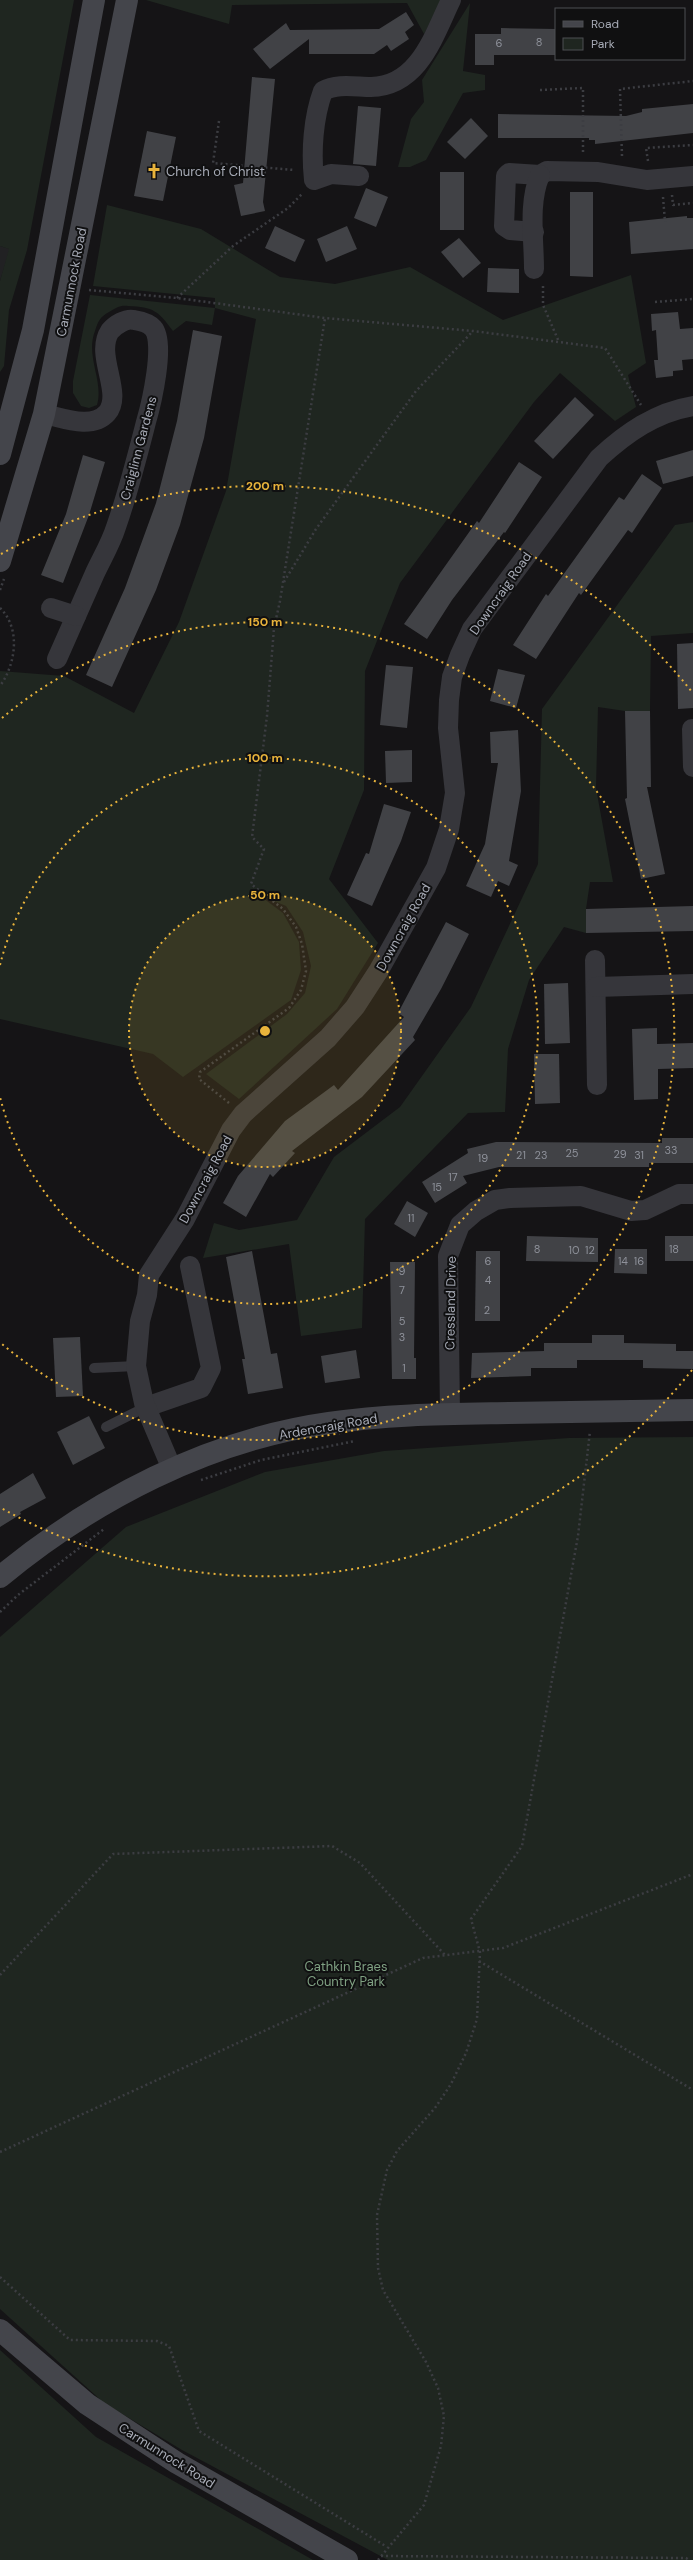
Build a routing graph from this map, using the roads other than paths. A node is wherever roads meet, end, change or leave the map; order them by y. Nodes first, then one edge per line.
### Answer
1 (94, 0) edge
2 (127, 0) edge
3 (451, 0) edge
4 (540, 175) junction
5 (359, 176) dead end
6 (693, 176) edge
7 (534, 232) junction
8 (534, 269) road end
9 (7, 403) edge
10 (693, 406) edge
11 (44, 414) junction
12 (0, 454) edge
13 (0, 561) edge
14 (51, 608) dead end
15 (76, 616) junction
16 (57, 659) dead end
17 (692, 729) edge
18 (693, 767) edge
19 (595, 960) dead end
20 (693, 984) edge
21 (596, 987) junction
22 (597, 1085) dead end
23 (693, 1194) edge
24 (190, 1266) dead end
25 (136, 1366) junction
26 (94, 1368) dead end
27 (146, 1407) junction
28 (693, 1410) edge
29 (450, 1414) junction
30 (106, 1427) dead end
31 (172, 1469) junction
32 (0, 1577) edge
33 (0, 2330) edge
34 (347, 2560) edge

1 - 9 street
2 - 11 street, Carmunnock Road
3 - 5 street
4 - 6 street
4 - 7 street
4 - 7 street
7 - 8 street
9 - 11 street
9 - 12 street
10 - 25 street, Downcraig Road
11 - 13 street, Carmunnock Road
11 - 15 street, Craiglinn Gardens
14 - 15 street
15 - 16 street, Craiglinn Gardens
17 - 18 street
19 - 21 street
20 - 21 street
21 - 22 street
23 - 29 street, Cressland Drive
24 - 27 street
25 - 26 lane
25 - 27 street, Downcraig Road
27 - 30 lane
27 - 31 street, Downcraig Road
28 - 29 street, Ardencraig Road
29 - 31 street, Ardencraig Road
31 - 32 street, Ardencraig Road
33 - 34 street, Carmunnock Road

